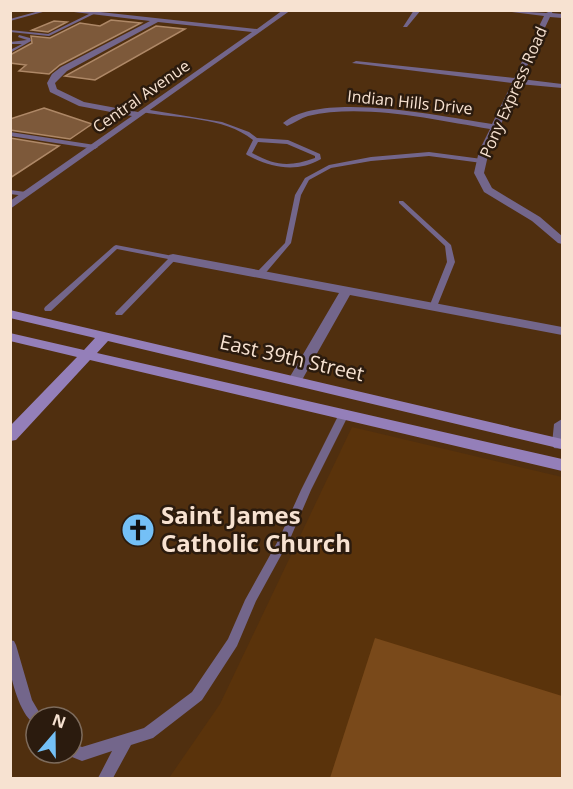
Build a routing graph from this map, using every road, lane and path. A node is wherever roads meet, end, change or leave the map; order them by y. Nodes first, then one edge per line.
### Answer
1 (49, 10) edge
2 (60, 10) edge
3 (130, 10) edge
4 (288, 10) edge
5 (418, 10) edge
6 (500, 10) edge
7 (97, 12) edge
8 (549, 13) edge
9 (562, 16) edge
10 (120, 17) junction
11 (10, 20) edge
12 (157, 20) junction
13 (405, 26) dead end
14 (258, 32) junction
15 (10, 33) edge
16 (29, 41) junction
17 (10, 43) edge
18 (10, 52) edge
19 (356, 63) dead end
20 (518, 81) junction
21 (562, 86) edge
22 (142, 113) junction
23 (287, 123) dead end
24 (496, 127) junction
25 (10, 134) edge
26 (256, 140) junction
27 (95, 147) junction
28 (482, 161) junction
29 (10, 192) edge
30 (26, 194) junction
31 (401, 202) dead end
32 (10, 206) edge
33 (562, 241) edge
34 (173, 258) junction
35 (260, 274) junction
36 (347, 290) junction
37 (433, 307) junction
38 (48, 309) dead end
39 (119, 313) dead end
40 (10, 314) edge
41 (562, 331) edge
42 (105, 336) junction
43 (10, 337) edge
44 (86, 356) junction
45 (295, 380) junction
46 (344, 414) junction
47 (562, 424) edge
48 (14, 428) edge
49 (561, 444) edge
50 (562, 465) edge
51 (10, 645) edge
52 (27, 705) edge
53 (126, 740) junction
54 (84, 753) edge
55 (105, 778) edge

1 - 11 lane
2 - 7 street
3 - 10 street
4 - 14 street, Central Avenue
5 - 13 street
6 - 8 street
7 - 10 street
7 - 15 lane
8 - 9 street
8 - 20 street, Pony Express Road
10 - 12 street
12 - 14 street
12 - 22 street
14 - 22 street, Central Avenue
15 - 16 lane
16 - 17 lane
16 - 18 lane
19 - 20 street
20 - 21 street
20 - 24 street, Pony Express Road
22 - 26 lane
22 - 27 street, Central Avenue
23 - 24 street, Indian Hills Drive
24 - 28 street, Pony Express Road
25 - 27 lane
26 - 26 lane
27 - 30 street, Central Avenue
28 - 33 street, Pony Express Road
28 - 35 lane
29 - 30 lane
30 - 32 street, Central Avenue
31 - 37 lane
34 - 35 street
34 - 38 lane
34 - 39 lane
35 - 36 street
36 - 37 street
36 - 45 street
37 - 41 street
40 - 42 main road, East 39th Street
42 - 44 main road
42 - 45 main road, East 39th Street
43 - 44 main road
44 - 46 main road
44 - 48 main road
45 - 49 main road, East 39th Street
46 - 50 main road
46 - 53 lane
47 - 49 street
51 - 52 lane
53 - 54 lane
53 - 55 lane

